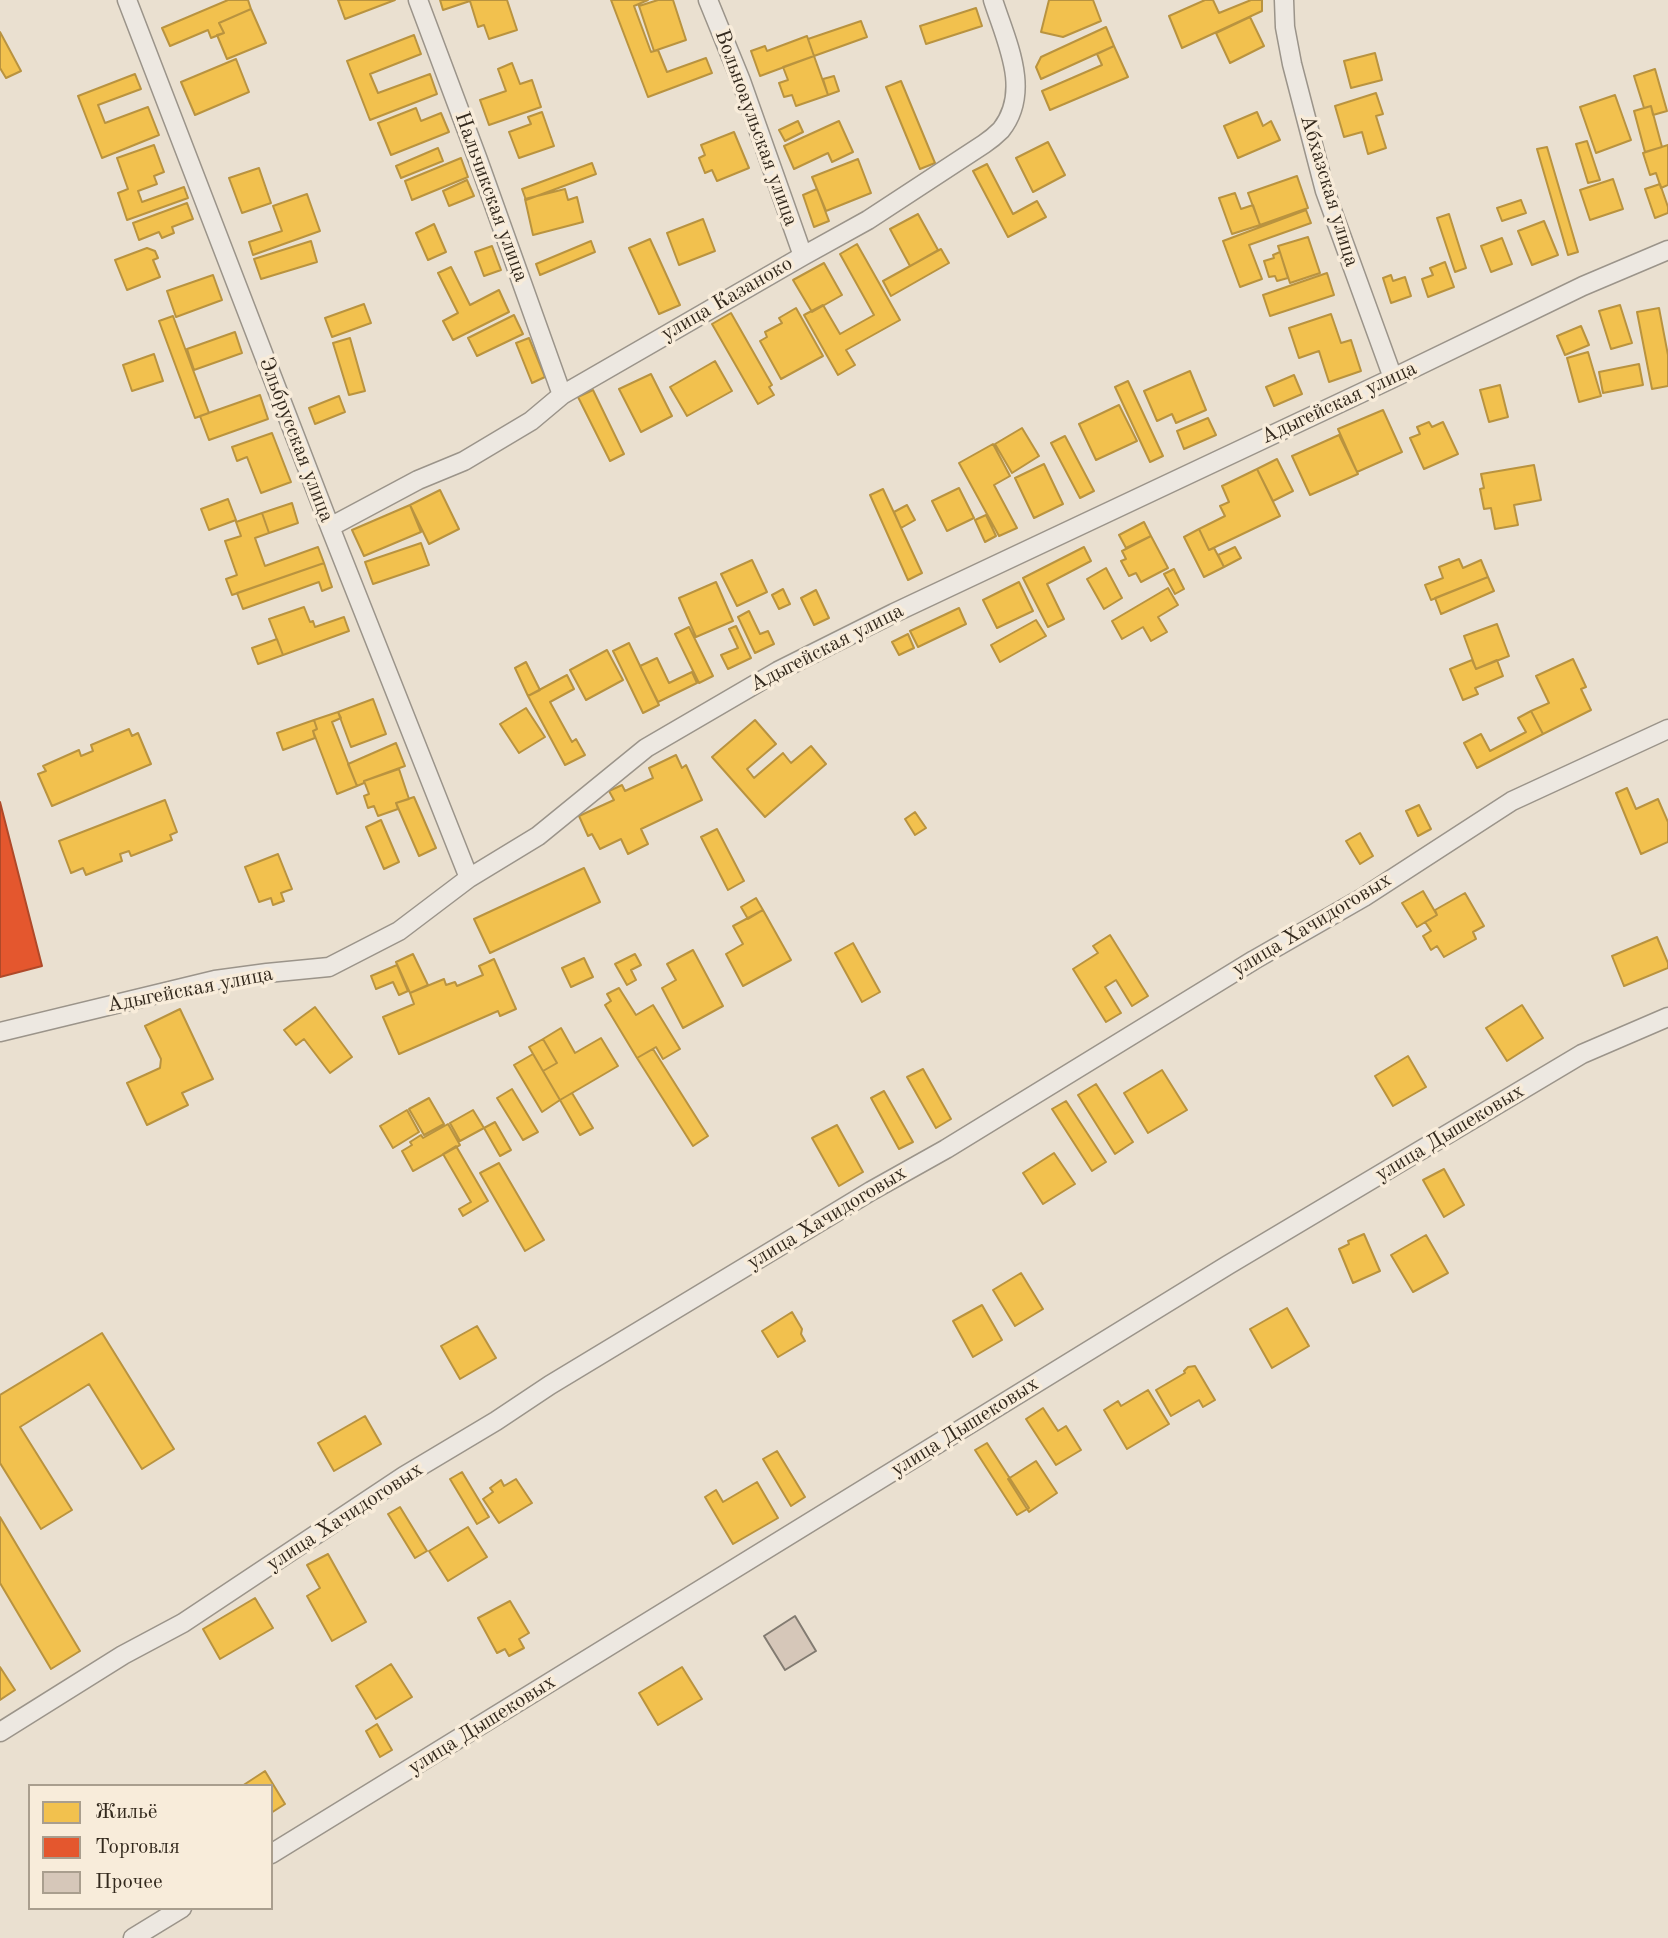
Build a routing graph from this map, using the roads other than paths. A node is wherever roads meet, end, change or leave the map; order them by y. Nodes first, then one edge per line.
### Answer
1 (127, 0) edge
2 (418, 0) edge
3 (708, 0) edge
4 (993, 0) edge
5 (1283, 0) edge
6 (1668, 250) edge
7 (803, 256) junction
8 (1393, 378) junction
9 (562, 395) junction
10 (330, 527) junction
11 (1668, 729) edge
12 (469, 878) junction
13 (1668, 1017) edge
14 (0, 1032) edge
15 (0, 1732) edge
16 (273, 1853) edge
17 (178, 1910) edge
18 (133, 1938) edge

1 - 10 street, Эльбрусская улица
2 - 9 street, Нальчикская улица
3 - 7 street, Вольноаульская улица
4 - 7 street, улица Казаноко
5 - 8 street, Абхазская улица
6 - 8 street, Адыгейская улица
7 - 9 street, улица Казаноко
8 - 12 street, Адыгейская улица
9 - 10 street, улица Казаноко
10 - 12 street, Эльбрусская улица
11 - 15 street, улица Хачидоговых
12 - 14 street, Адыгейская улица
13 - 16 street, улица Дышековых
17 - 18 street

